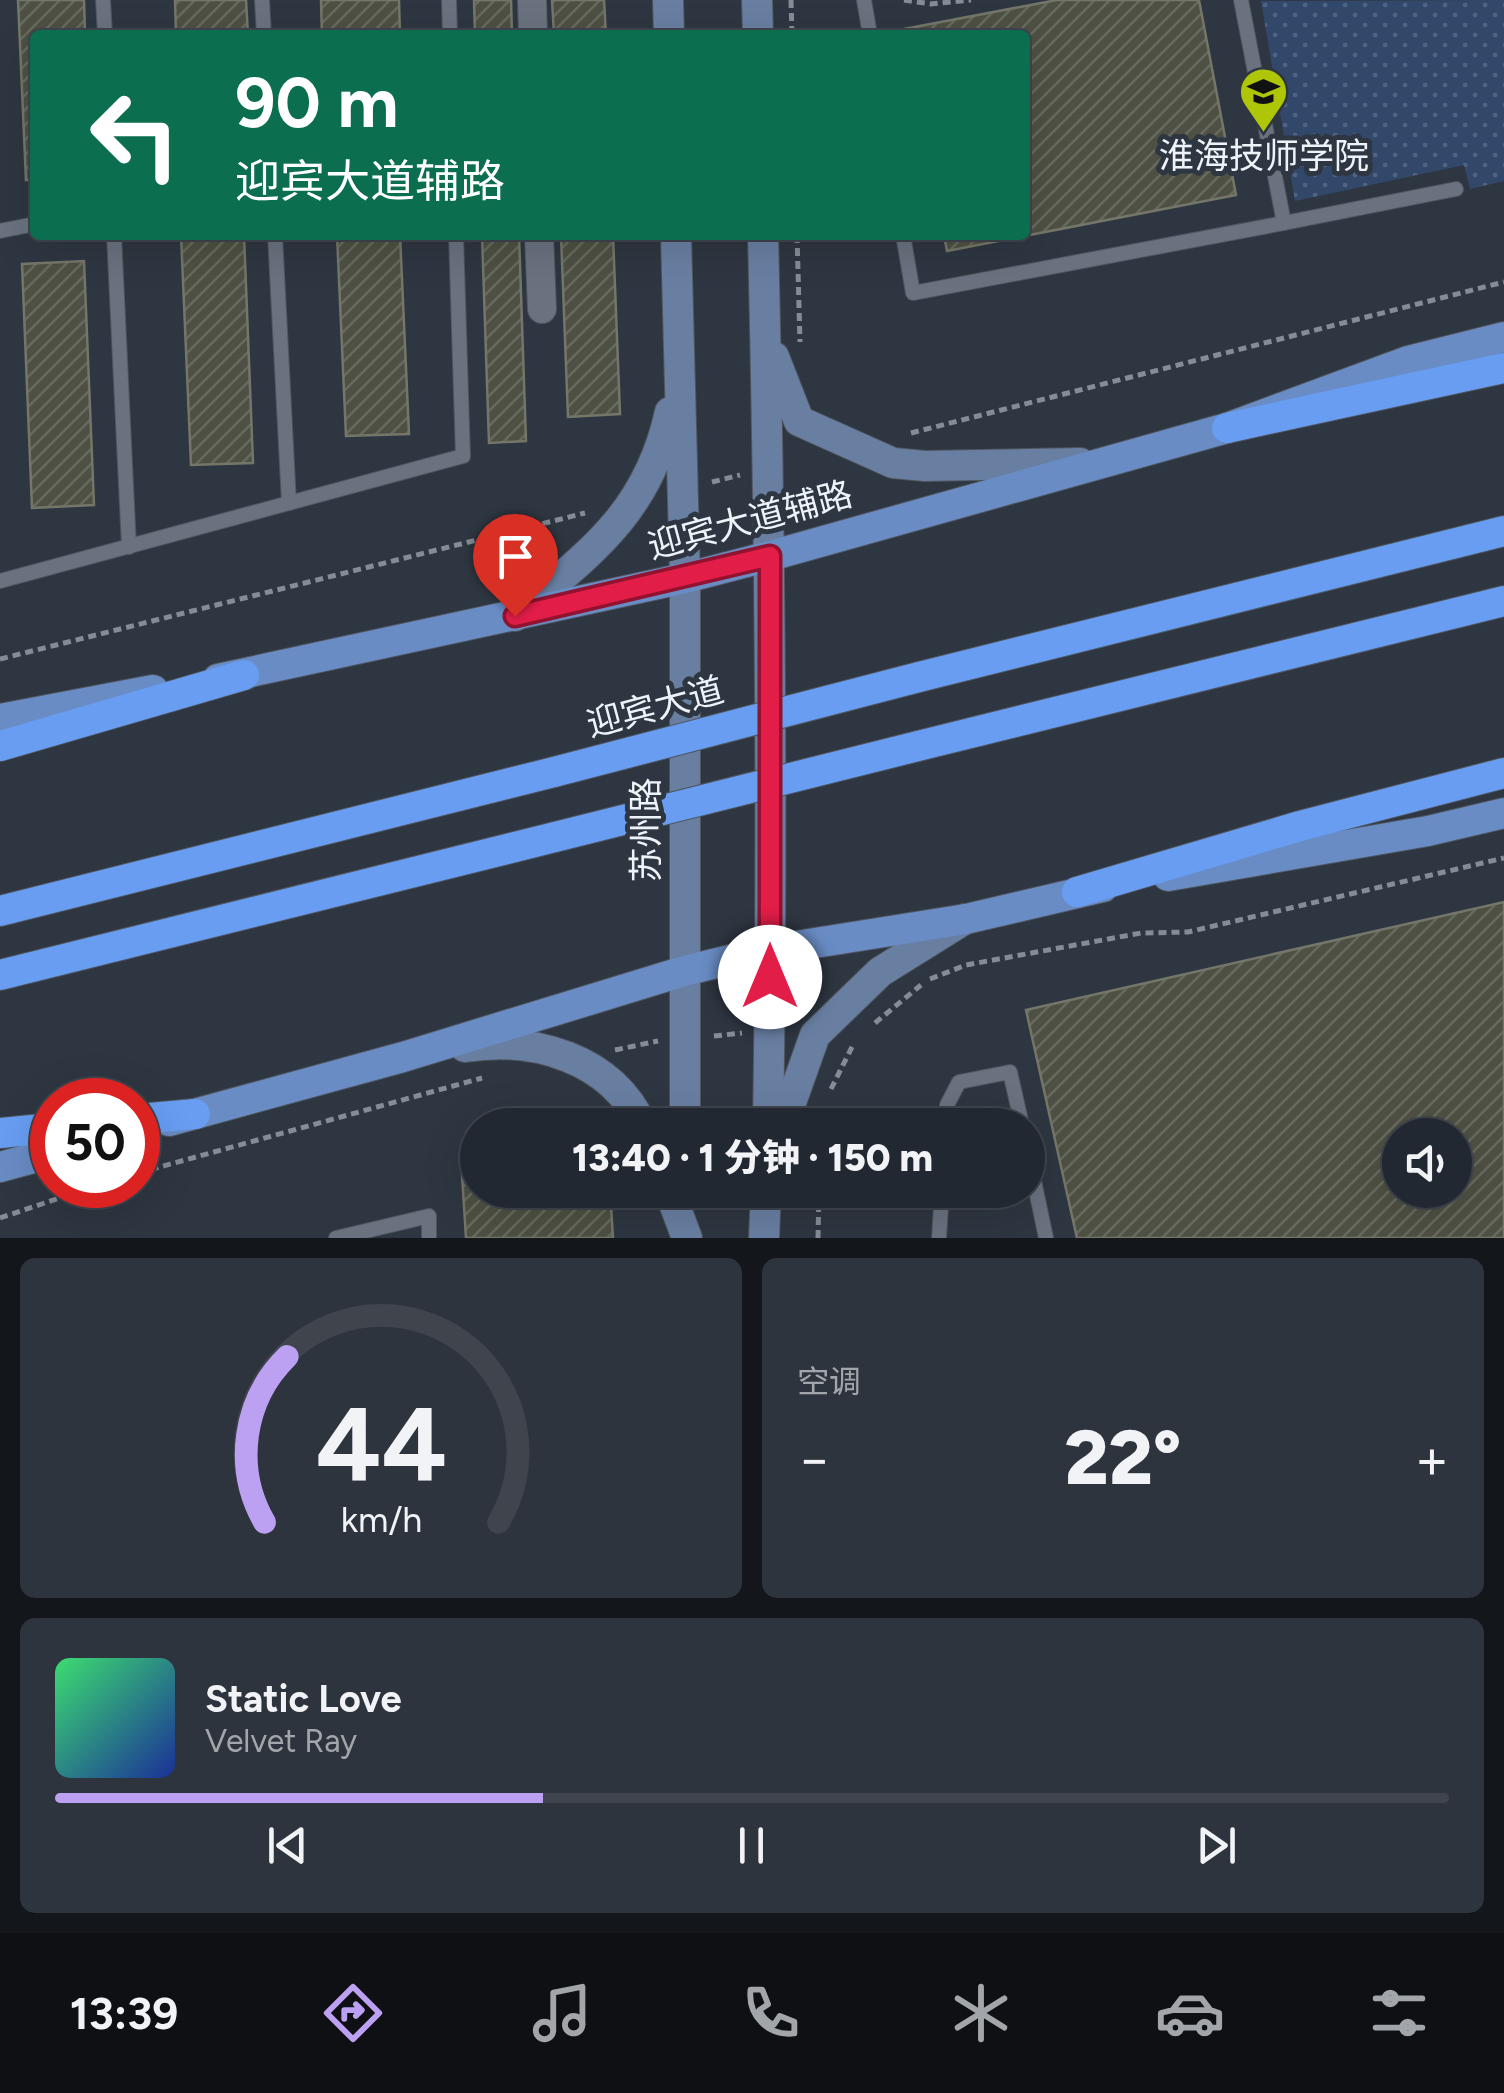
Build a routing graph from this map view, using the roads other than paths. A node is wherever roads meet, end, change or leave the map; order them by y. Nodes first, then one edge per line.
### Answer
1 (103, 0) edge
2 (262, 0) edge
3 (448, 0) edge
4 (532, 0) edge
5 (668, 0) edge
6 (757, 0) edge
7 (864, 0) edge
8 (1241, 0) edge
9 (105, 30) edge
10 (264, 30) edge
11 (450, 30) edge
12 (533, 30) edge
13 (670, 30) edge
14 (758, 30) edge
15 (869, 30) edge
16 (1456, 189) dead end
17 (1284, 222) junction
18 (30, 225) edge
19 (0, 231) edge
20 (114, 240) edge
21 (275, 240) edge
22 (456, 240) edge
23 (540, 240) edge
24 (676, 240) edge
25 (762, 240) edge
26 (904, 240) edge
27 (542, 309) dead end
28 (765, 334) junction
29 (1504, 337) edge
30 (680, 365) junction
31 (1504, 368) edge
32 (1227, 428) junction
33 (1103, 463) junction
34 (290, 503) junction
35 (1504, 530) edge
36 (128, 546) junction
37 (770, 556) junction
38 (684, 578) junction
39 (0, 582) edge
40 (1504, 601) edge
41 (515, 616) junction
42 (244, 675) junction
43 (0, 720) edge
44 (0, 746) edge
45 (1504, 773) edge
46 (1504, 813) edge
47 (1077, 892) junction
48 (0, 911) edge
49 (966, 918) junction
50 (771, 950) junction
51 (684, 971) junction
52 (0, 975) edge
53 (403, 1057) junction
54 (632, 1108) edge
55 (685, 1108) edge
56 (768, 1108) edge
57 (789, 1108) edge
58 (947, 1108) edge
59 (1018, 1108) edge
60 (195, 1114) junction
61 (160, 1117) edge
62 (160, 1124) edge
63 (30, 1130) edge
64 (0, 1133) edge
65 (30, 1159) edge
66 (0, 1168) edge
67 (676, 1208) edge
68 (687, 1208) edge
69 (765, 1208) edge
70 (940, 1208) edge
71 (1040, 1208) edge
72 (336, 1238) edge
73 (430, 1238) edge
74 (687, 1238) edge
75 (764, 1238) edge
76 (938, 1238) edge
77 (1046, 1238) edge

1 - 9 lane
2 - 10 lane
3 - 11 lane
4 - 12 street
5 - 13 main road
6 - 14 main road
7 - 15 lane
8 - 17 lane
16 - 17 lane
17 - 26 lane
18 - 19 lane
20 - 36 lane
21 - 34 lane
22 - 34 lane
23 - 27 street
24 - 30 main road, 苏州路
25 - 28 main road
28 - 33 main road
28 - 37 main road
29 - 32 main road, 迎宾大道辅路
30 - 38 main road, 苏州路
30 - 41 main road
31 - 32 highway
32 - 33 main road, 迎宾大道辅路
33 - 37 main road, 迎宾大道辅路
34 - 36 lane
35 - 48 highway, 迎宾大道, bridge
36 - 39 lane
37 - 38 main road, 迎宾大道辅路
37 - 50 main road
38 - 41 main road, 迎宾大道辅路
38 - 51 main road, 苏州路
40 - 52 highway, bridge
41 - 42 main road, 迎宾大道辅路
42 - 43 main road, 迎宾大道辅路
42 - 44 highway
45 - 47 highway
46 - 47 main road
47 - 49 main road
49 - 50 main road
49 - 57 main road
50 - 51 main road
50 - 56 main road
51 - 53 main road
51 - 55 main road, 苏州路
53 - 54 main road
53 - 60 main road
58 - 59 lane
60 - 61 highway
60 - 62 main road
63 - 64 highway
65 - 66 main road
67 - 74 main road
68 - 74 main road
69 - 75 main road
70 - 76 lane
71 - 77 lane
72 - 73 lane

